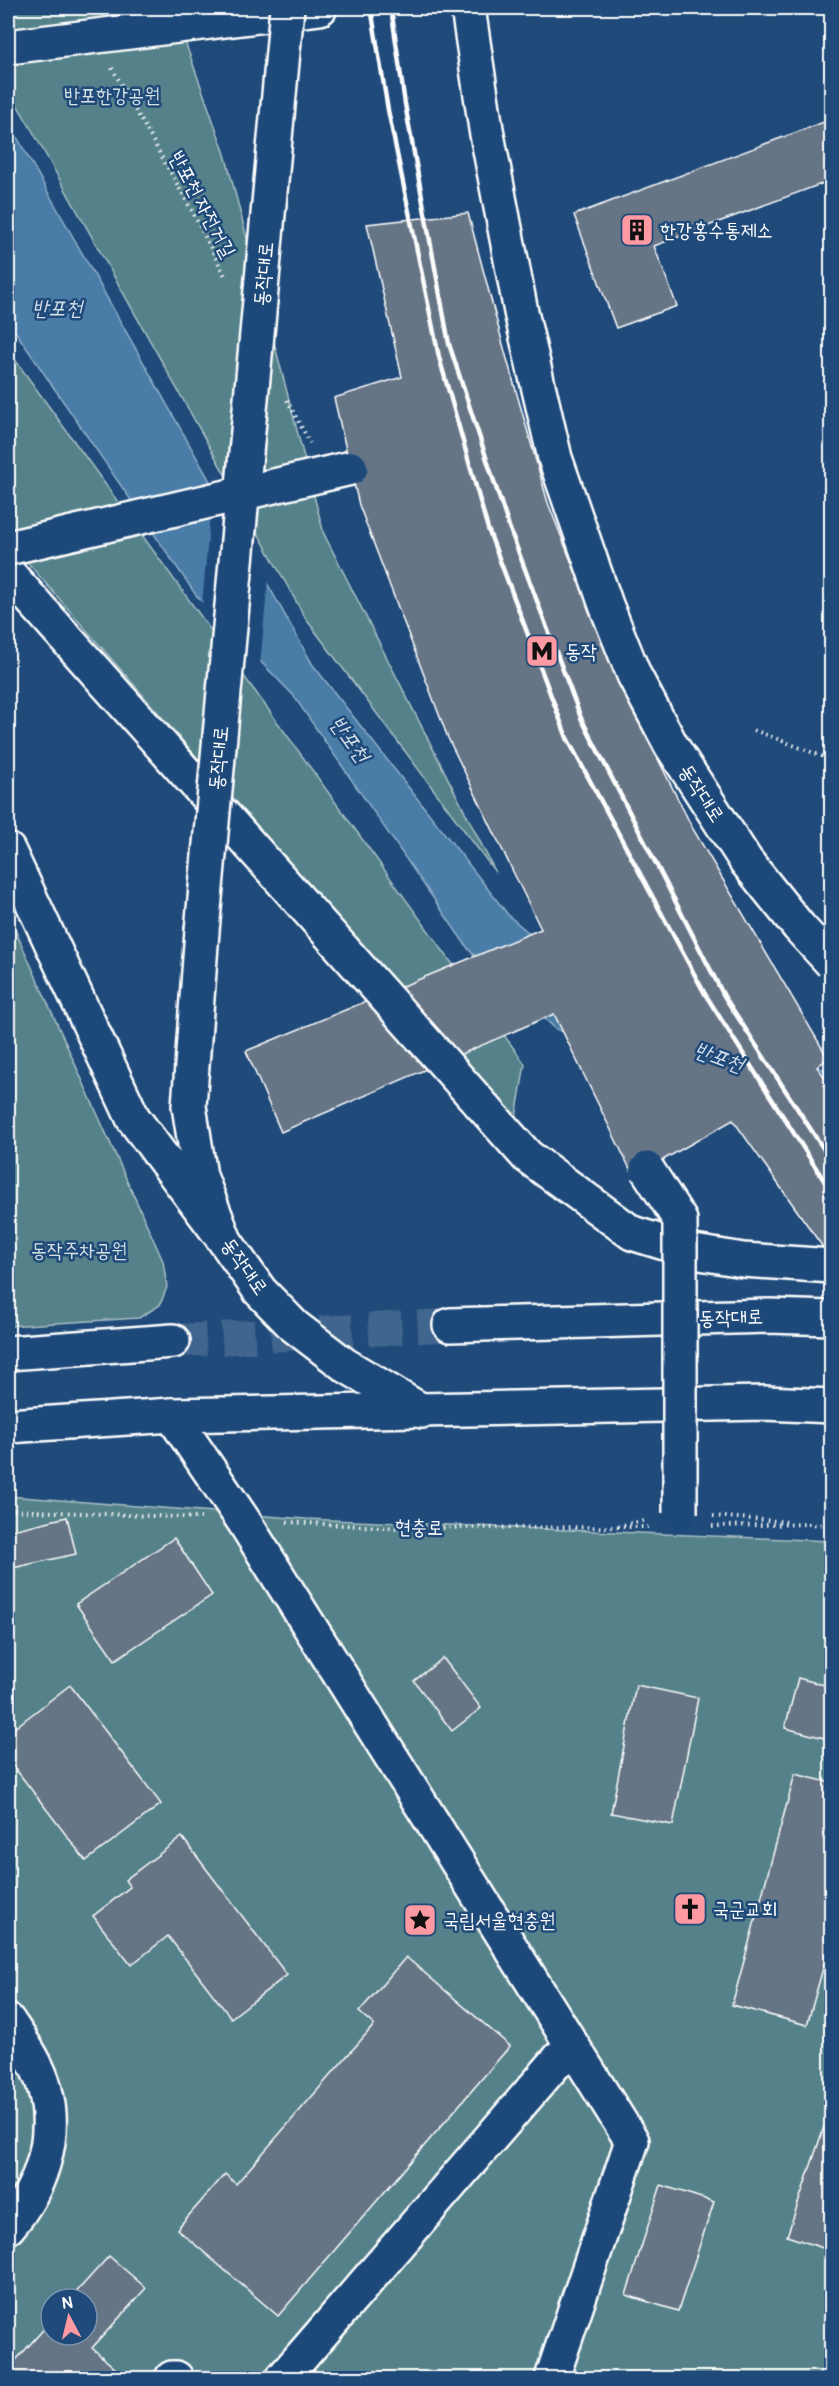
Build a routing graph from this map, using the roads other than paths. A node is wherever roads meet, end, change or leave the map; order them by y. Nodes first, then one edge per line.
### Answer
1 (287, 8) edge
2 (320, 8) edge
3 (468, 8) edge
4 (8, 46) edge
5 (351, 468) dead end
6 (8, 548) edge
7 (8, 573) edge
8 (8, 850) edge
9 (831, 963) edge
10 (647, 1169) dead end
11 (225, 1241) junction
12 (831, 1266) edge
13 (831, 1318) edge
14 (450, 1325) tunnel mouth
15 (173, 1341) tunnel mouth
16 (8, 1353) edge
17 (831, 1406) edge
18 (422, 1411) junction
19 (172, 1415) junction
20 (8, 1426) edge
21 (679, 1522) road end
22 (8, 2021) edge
23 (571, 2045) junction
24 (8, 2227) edge
25 (282, 2379) edge
26 (552, 2379) edge

1 - 11 main road, 동작대로, bridge
2 - 4 main road, bridge
3 - 9 main road, 동작대로, bridge
5 - 6 main road, bridge
7 - 12 main road
8 - 11 main road
10 - 21 main road, bridge
11 - 18 main road, 동작대로
13 - 14 main road, 동작대로
15 - 16 main road
17 - 18 main road
18 - 19 main road
19 - 20 main road
19 - 23 main road
22 - 24 main road
23 - 25 main road
23 - 26 main road

